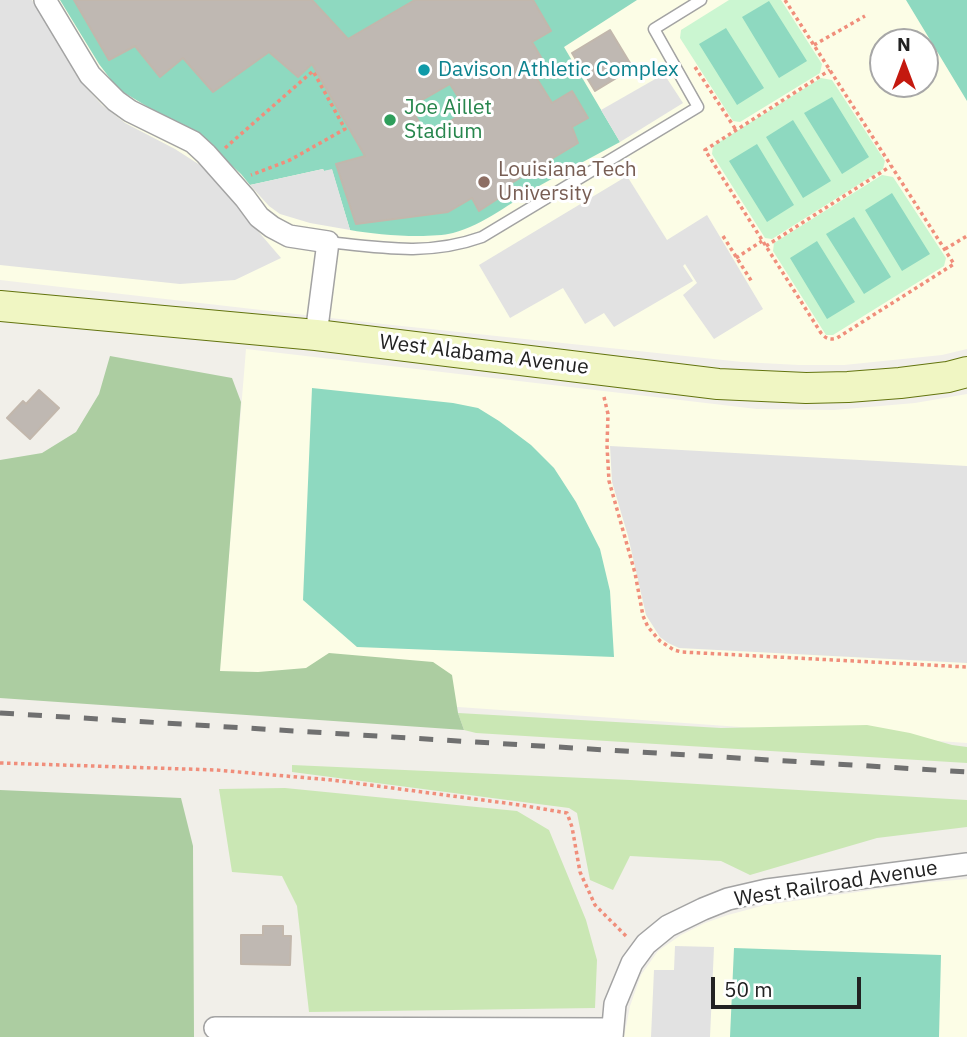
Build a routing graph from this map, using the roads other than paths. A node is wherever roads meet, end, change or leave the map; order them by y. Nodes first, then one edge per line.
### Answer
1 (46, 0) edge
2 (701, 0) edge
3 (328, 243) junction
4 (0, 306) edge
5 (316, 335) junction
6 (967, 372) edge
7 (967, 864) edge
8 (215, 1028) dead end
9 (612, 1033) edge

1 - 3 street
2 - 3 lane
3 - 5 street
4 - 5 main road, West Alabama Avenue
5 - 6 main road, West Alabama Avenue
7 - 9 street, West Railroad Avenue
8 - 9 street

